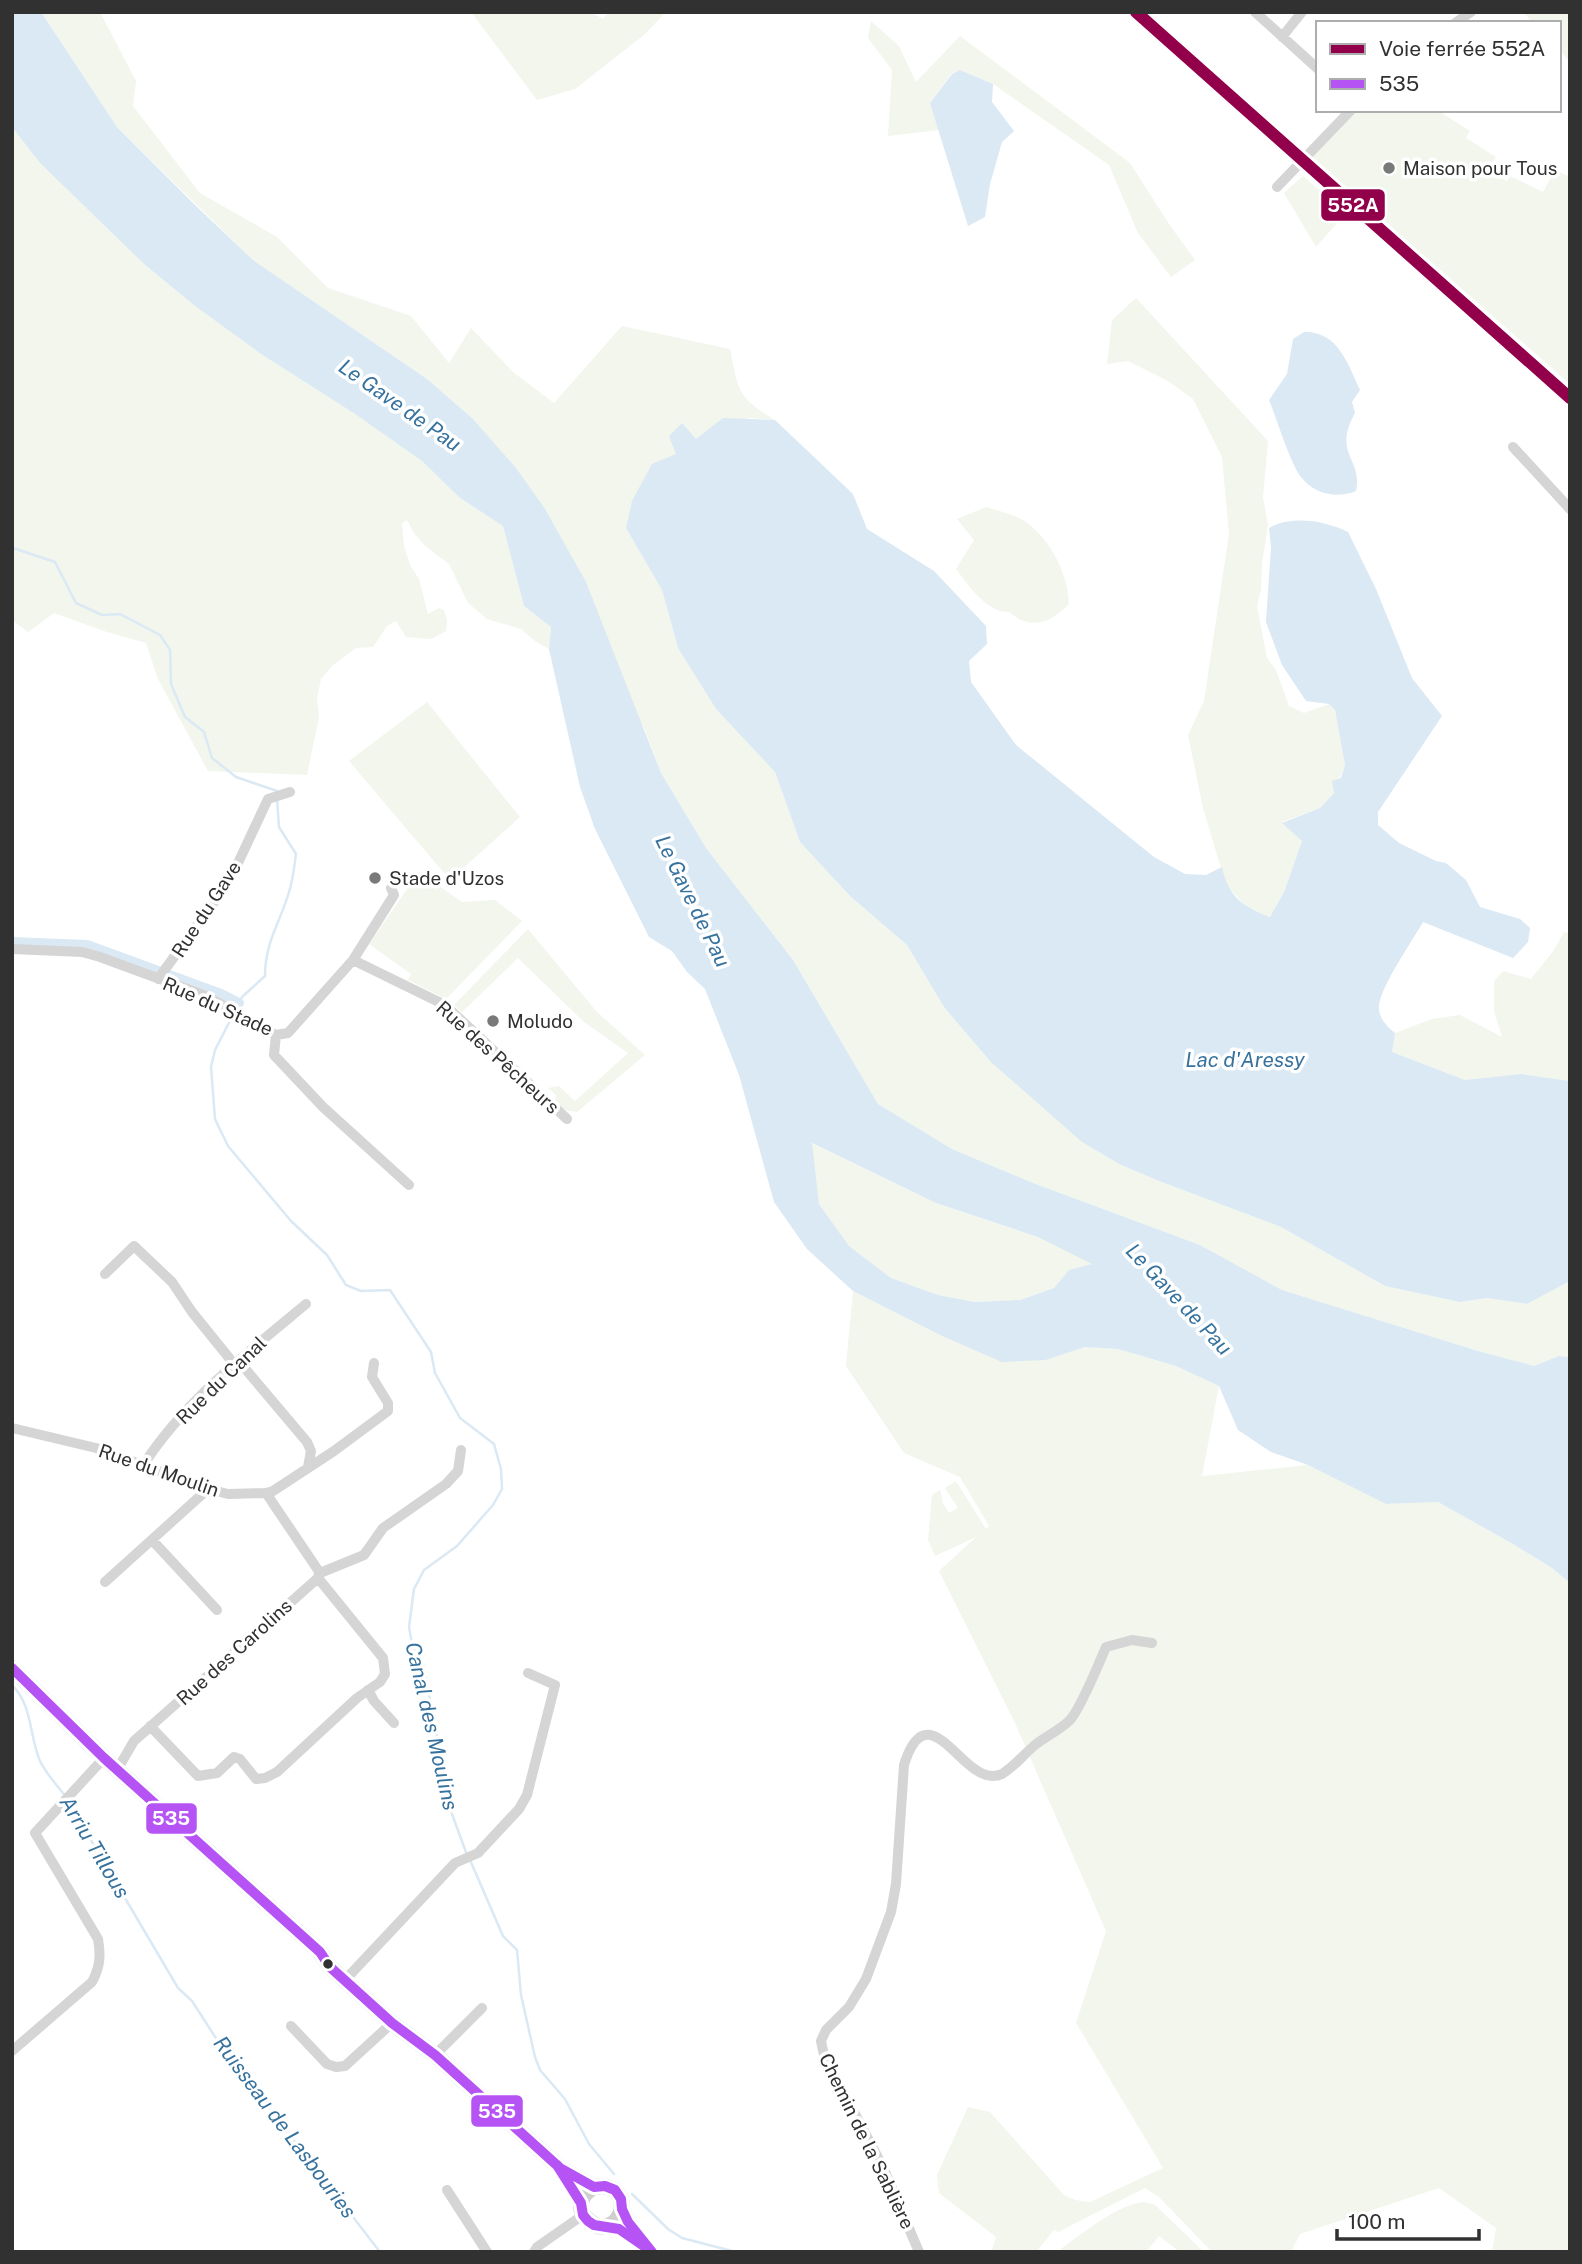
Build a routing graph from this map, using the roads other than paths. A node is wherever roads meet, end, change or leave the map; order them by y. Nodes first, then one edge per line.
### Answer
1 (1255, 12) edge
2 (1302, 12) edge
3 (1282, 37) junction
4 (1316, 67) edge
5 (1349, 112) edge
6 (1277, 187) dead end
7 (1513, 447) dead end
8 (1570, 509) edge
9 (286, 794) dead end
10 (391, 888) dead end
11 (12, 948) edge
12 (353, 960) junction
13 (162, 974) junction
14 (276, 1035) junction
15 (567, 1119) dead end
16 (409, 1185) dead end
17 (105, 1274) dead end
18 (306, 1304) dead end
19 (374, 1363) dead end
20 (234, 1364) junction
21 (12, 1428) edge
22 (309, 1447) junction
23 (461, 1450) dead end
24 (331, 1453) junction
25 (144, 1464) junction
26 (308, 1467) junction
27 (208, 1489) junction
28 (266, 1493) junction
29 (152, 1540) junction
30 (318, 1576) junction
31 (104, 1583) dead end
32 (217, 1610) dead end
33 (1152, 1643) dead end
34 (12, 1668) edge
35 (528, 1673) dead end
36 (368, 1690) junction
37 (394, 1723) dead end
38 (150, 1726) junction
39 (104, 1758) junction
40 (117, 1770) junction
41 (345, 1980) junction
42 (482, 2008) dead end
43 (392, 2023) junction
44 (291, 2026) dead end
45 (12, 2051) edge
46 (435, 2055) junction
47 (560, 2168) junction
48 (594, 2187) junction
49 (447, 2190) dead end
50 (582, 2209) junction
51 (622, 2209) junction
52 (608, 2226) junction
53 (650, 2250) edge
54 (487, 2252) edge
55 (534, 2252) edge
56 (919, 2252) edge

1 - 3 street
2 - 3 street
3 - 4 street
5 - 6 street
7 - 8 street
9 - 13 street, Rue du Gave
10 - 12 street, Rue du Stade
11 - 13 street, Rue du Stade
12 - 14 street, Rue du Stade
12 - 15 street, Rue des Pêcheurs
13 - 14 street, Rue du Stade
14 - 16 street
17 - 20 street
18 - 20 street, Rue du Canal
19 - 24 street
20 - 22 street
20 - 25 street, Rue du Canal
21 - 25 street, Rue du Moulin
22 - 24 street
22 - 26 street
23 - 30 street
24 - 26 street
25 - 27 street, Rue du Moulin
26 - 28 street
27 - 28 street, Rue du Moulin
27 - 29 street
28 - 30 street
29 - 31 street
29 - 32 street
30 - 36 street
30 - 38 street, Rue des Carolins
33 - 56 street, Chemin de la Sablière
34 - 39 main road
35 - 41 street
36 - 37 street
36 - 38 street
38 - 40 street, Rue des Carolins
39 - 40 main road
39 - 45 street
40 - 41 main road
41 - 43 main road
42 - 46 street
43 - 44 street
43 - 46 main road
46 - 47 main road
47 - 48 main road
47 - 50 main road
48 - 50 main road
48 - 51 main road
49 - 54 street
50 - 52 main road
50 - 55 street
51 - 52 main road
51 - 53 main road
52 - 53 main road

